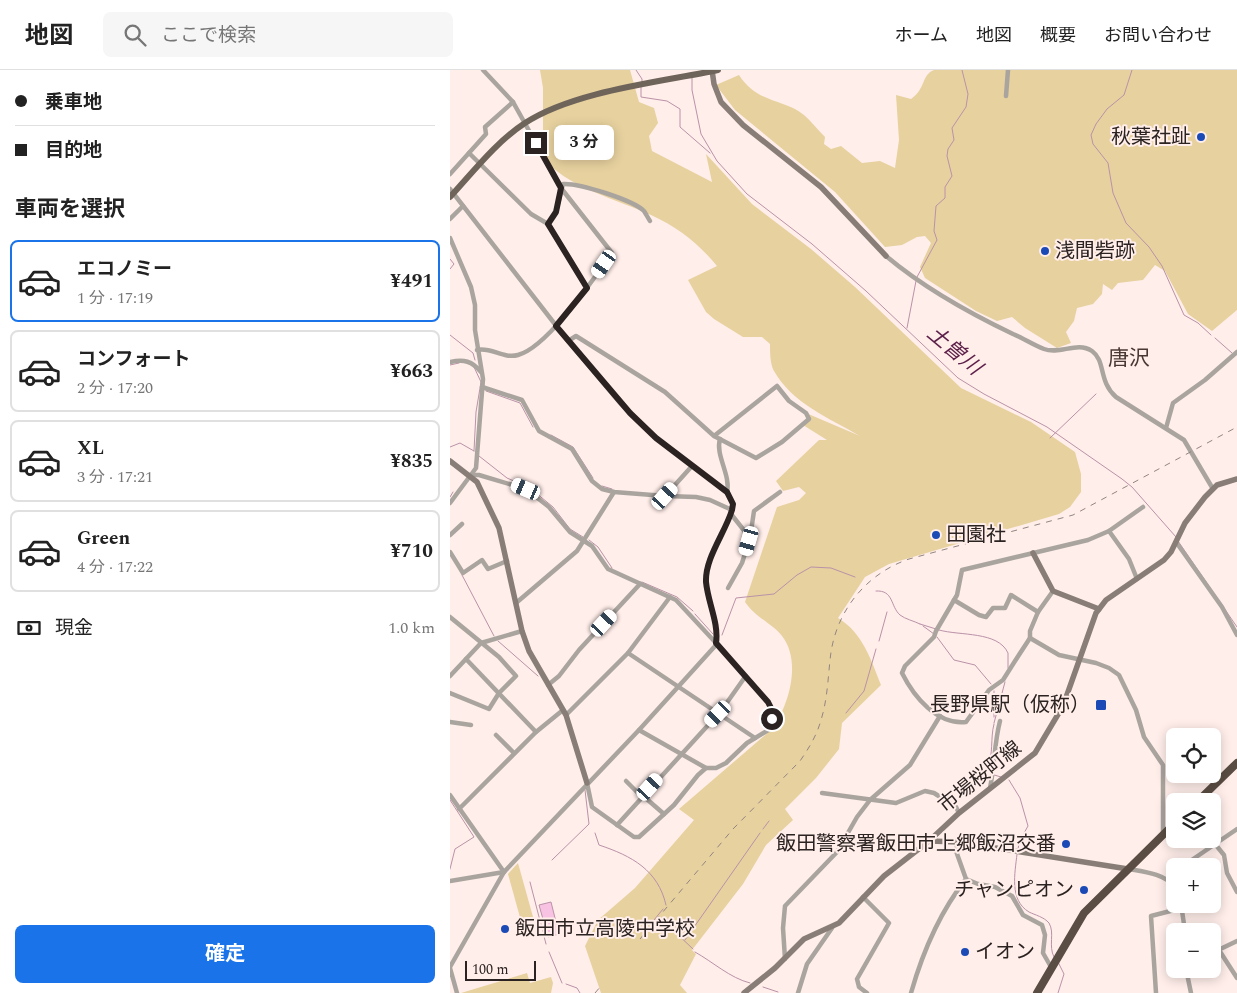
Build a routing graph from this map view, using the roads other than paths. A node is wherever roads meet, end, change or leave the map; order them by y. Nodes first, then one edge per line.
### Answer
1 (483, 70) edge
2 (712, 70) edge
3 (718, 70) edge
4 (1008, 70) edge
5 (1006, 96) dead end
6 (513, 102) junction
7 (525, 123) junction
8 (469, 153) junction
9 (450, 174) edge
10 (561, 188) junction
11 (450, 189) edge
12 (450, 198) edge
13 (462, 205) junction
14 (450, 219) edge
15 (650, 221) dead end
16 (548, 224) junction
17 (450, 238) edge
18 (886, 256) joint
19 (587, 288) junction
20 (556, 326) junction
21 (568, 341) junction
22 (477, 350) junction
23 (1237, 352) edge
24 (450, 362) edge
25 (482, 373) junction
26 (482, 387) junction
27 (1166, 428) junction
28 (714, 436) junction
29 (720, 439) junction
30 (450, 461) edge
31 (692, 466) junction
32 (470, 475) junction
33 (1236, 482) edge
34 (1213, 489) junction
35 (614, 492) junction
36 (727, 492) junction
37 (780, 492) dead end
38 (665, 496) junction
39 (450, 503) edge
40 (1143, 507) dead end
41 (731, 512) junction
42 (462, 524) dead end
43 (1109, 531) junction
44 (450, 536) edge
45 (750, 538) junction
46 (1178, 538) junction
47 (584, 541) junction
48 (450, 552) edge
49 (1033, 553) junction
50 (507, 561) junction
51 (1137, 579) junction
52 (640, 584) junction
53 (728, 588) dead end
54 (1053, 591) junction
55 (670, 597) junction
56 (954, 600) junction
57 (516, 603) junction
58 (1099, 609) junction
59 (1038, 612) junction
60 (450, 617) edge
61 (522, 631) junction
62 (1237, 636) edge
63 (1030, 638) junction
64 (480, 643) junction
65 (716, 644) junction
66 (628, 653) junction
67 (1079, 658) junction
68 (466, 659) junction
69 (450, 676) edge
70 (745, 677) junction
71 (548, 685) junction
72 (678, 688) junction
73 (450, 693) edge
74 (499, 693) junction
75 (564, 713) junction
76 (718, 714) junction
77 (940, 716) junction
78 (1000, 721) dead end
79 (450, 722) edge
80 (471, 726) dead end
81 (639, 730) junction
82 (536, 732) junction
83 (496, 735) dead end
84 (756, 738) junction
85 (514, 753) junction
86 (680, 753) junction
87 (1237, 763) edge
88 (706, 768) junction
89 (626, 781) dead end
90 (587, 783) junction
91 (990, 790) junction
92 (822, 793) dead end
93 (1206, 793) edge
94 (450, 795) edge
95 (641, 796) junction
96 (870, 800) junction
97 (459, 809) junction
98 (959, 813) junction
99 (664, 814) junction
100 (617, 825) junction
101 (1237, 829) edge
102 (1166, 831) edge
103 (1163, 834) junction
104 (1221, 840) edge
105 (929, 842) junction
106 (958, 842) junction
107 (1209, 848) edge
108 (1218, 848) edge
109 (1195, 858) edge
110 (1128, 868) junction
111 (504, 872) junction
112 (1237, 877) edge
113 (966, 878) junction
114 (1166, 879) edge
115 (1230, 879) junction
116 (450, 881) edge
117 (1237, 892) edge
118 (864, 898) junction
119 (1166, 911) edge
120 (832, 928) junction
121 (1237, 942) edge
122 (1221, 950) edge
123 (1221, 952) edge
124 (785, 958) junction
125 (1052, 966) junction
126 (450, 967) edge
127 (1188, 978) edge
128 (1237, 978) edge
129 (457, 993) edge
130 (744, 993) edge
131 (798, 993) edge
132 (867, 993) edge
133 (911, 993) edge
134 (1036, 993) edge
135 (1156, 993) edge
136 (1191, 993) edge

1 - 6 street
2 - 18 street
3 - 7 main road
4 - 5 street
6 - 7 street
6 - 8 street
7 - 10 street
7 - 12 main road
8 - 9 street
8 - 16 street
10 - 15 street
10 - 16 street
10 - 19 street
11 - 13 street
13 - 14 street
13 - 20 street
16 - 19 street
17 - 22 street
18 - 27 street
19 - 20 street
20 - 21 street
20 - 22 street
21 - 28 street
21 - 31 street
22 - 25 street
23 - 27 street
24 - 25 street
25 - 26 street
26 - 32 street
26 - 35 street
27 - 34 street
28 - 29 street
28 - 29 street
29 - 36 street
30 - 32 street
31 - 36 street
31 - 38 street
32 - 39 street
32 - 47 street
32 - 50 street
33 - 34 street, 市場桜町線
34 - 46 street, 市場桜町線
35 - 38 street
35 - 47 street
36 - 41 street
37 - 45 street
38 - 41 street
40 - 43 street
41 - 45 street
41 - 65 street
42 - 44 street
43 - 49 street
43 - 51 street
45 - 53 street
46 - 51 street, 市場桜町線
46 - 62 street
47 - 52 street
47 - 57 street
48 - 50 street
49 - 54 street
49 - 56 street
50 - 57 street
51 - 58 street, 市場桜町線
52 - 55 street
52 - 71 street
54 - 58 street
54 - 59 street
55 - 65 street
55 - 66 street
56 - 59 street
56 - 77 street
57 - 61 street
58 - 67 street, 市場桜町線
59 - 63 street
60 - 64 street
61 - 64 street
61 - 71 street
63 - 67 street
63 - 77 street
64 - 68 street
64 - 74 street
65 - 70 street
65 - 72 street
66 - 72 street
66 - 75 street
67 - 91 street, 市場桜町線
67 - 103 street
68 - 69 street
68 - 74 street
70 - 76 street
70 - 84 street
71 - 75 street
72 - 76 street
72 - 81 street
73 - 74 street
74 - 82 street
75 - 82 street
75 - 90 street
76 - 84 street
76 - 86 street
77 - 96 street
78 - 91 street
79 - 80 street
81 - 86 street
81 - 90 street
82 - 85 street
83 - 85 street
84 - 88 street
85 - 97 street
86 - 88 street
86 - 95 street
87 - 93 highway
88 - 99 street
89 - 95 street
90 - 100 street
90 - 111 street
91 - 98 street, 市場桜町線
92 - 96 street
94 - 97 street
95 - 99 street
95 - 100 street
96 - 98 street
96 - 124 street
97 - 111 street
98 - 105 street, 市場桜町線
99 - 100 street
101 - 104 street
102 - 103 highway
103 - 110 highway
105 - 106 street
105 - 118 street, 市場桜町線
106 - 110 street
106 - 113 street
107 - 109 street
108 - 115 street
110 - 114 street
110 - 125 highway
111 - 116 street
111 - 126 street
112 - 115 street
113 - 125 street
113 - 133 street
115 - 117 street
118 - 120 street, 市場桜町線
118 - 132 street
119 - 135 street
120 - 124 street, 市場桜町線
120 - 131 street
121 - 122 street
123 - 128 street
124 - 130 street, 市場桜町線
125 - 134 highway
126 - 129 street
127 - 136 street

